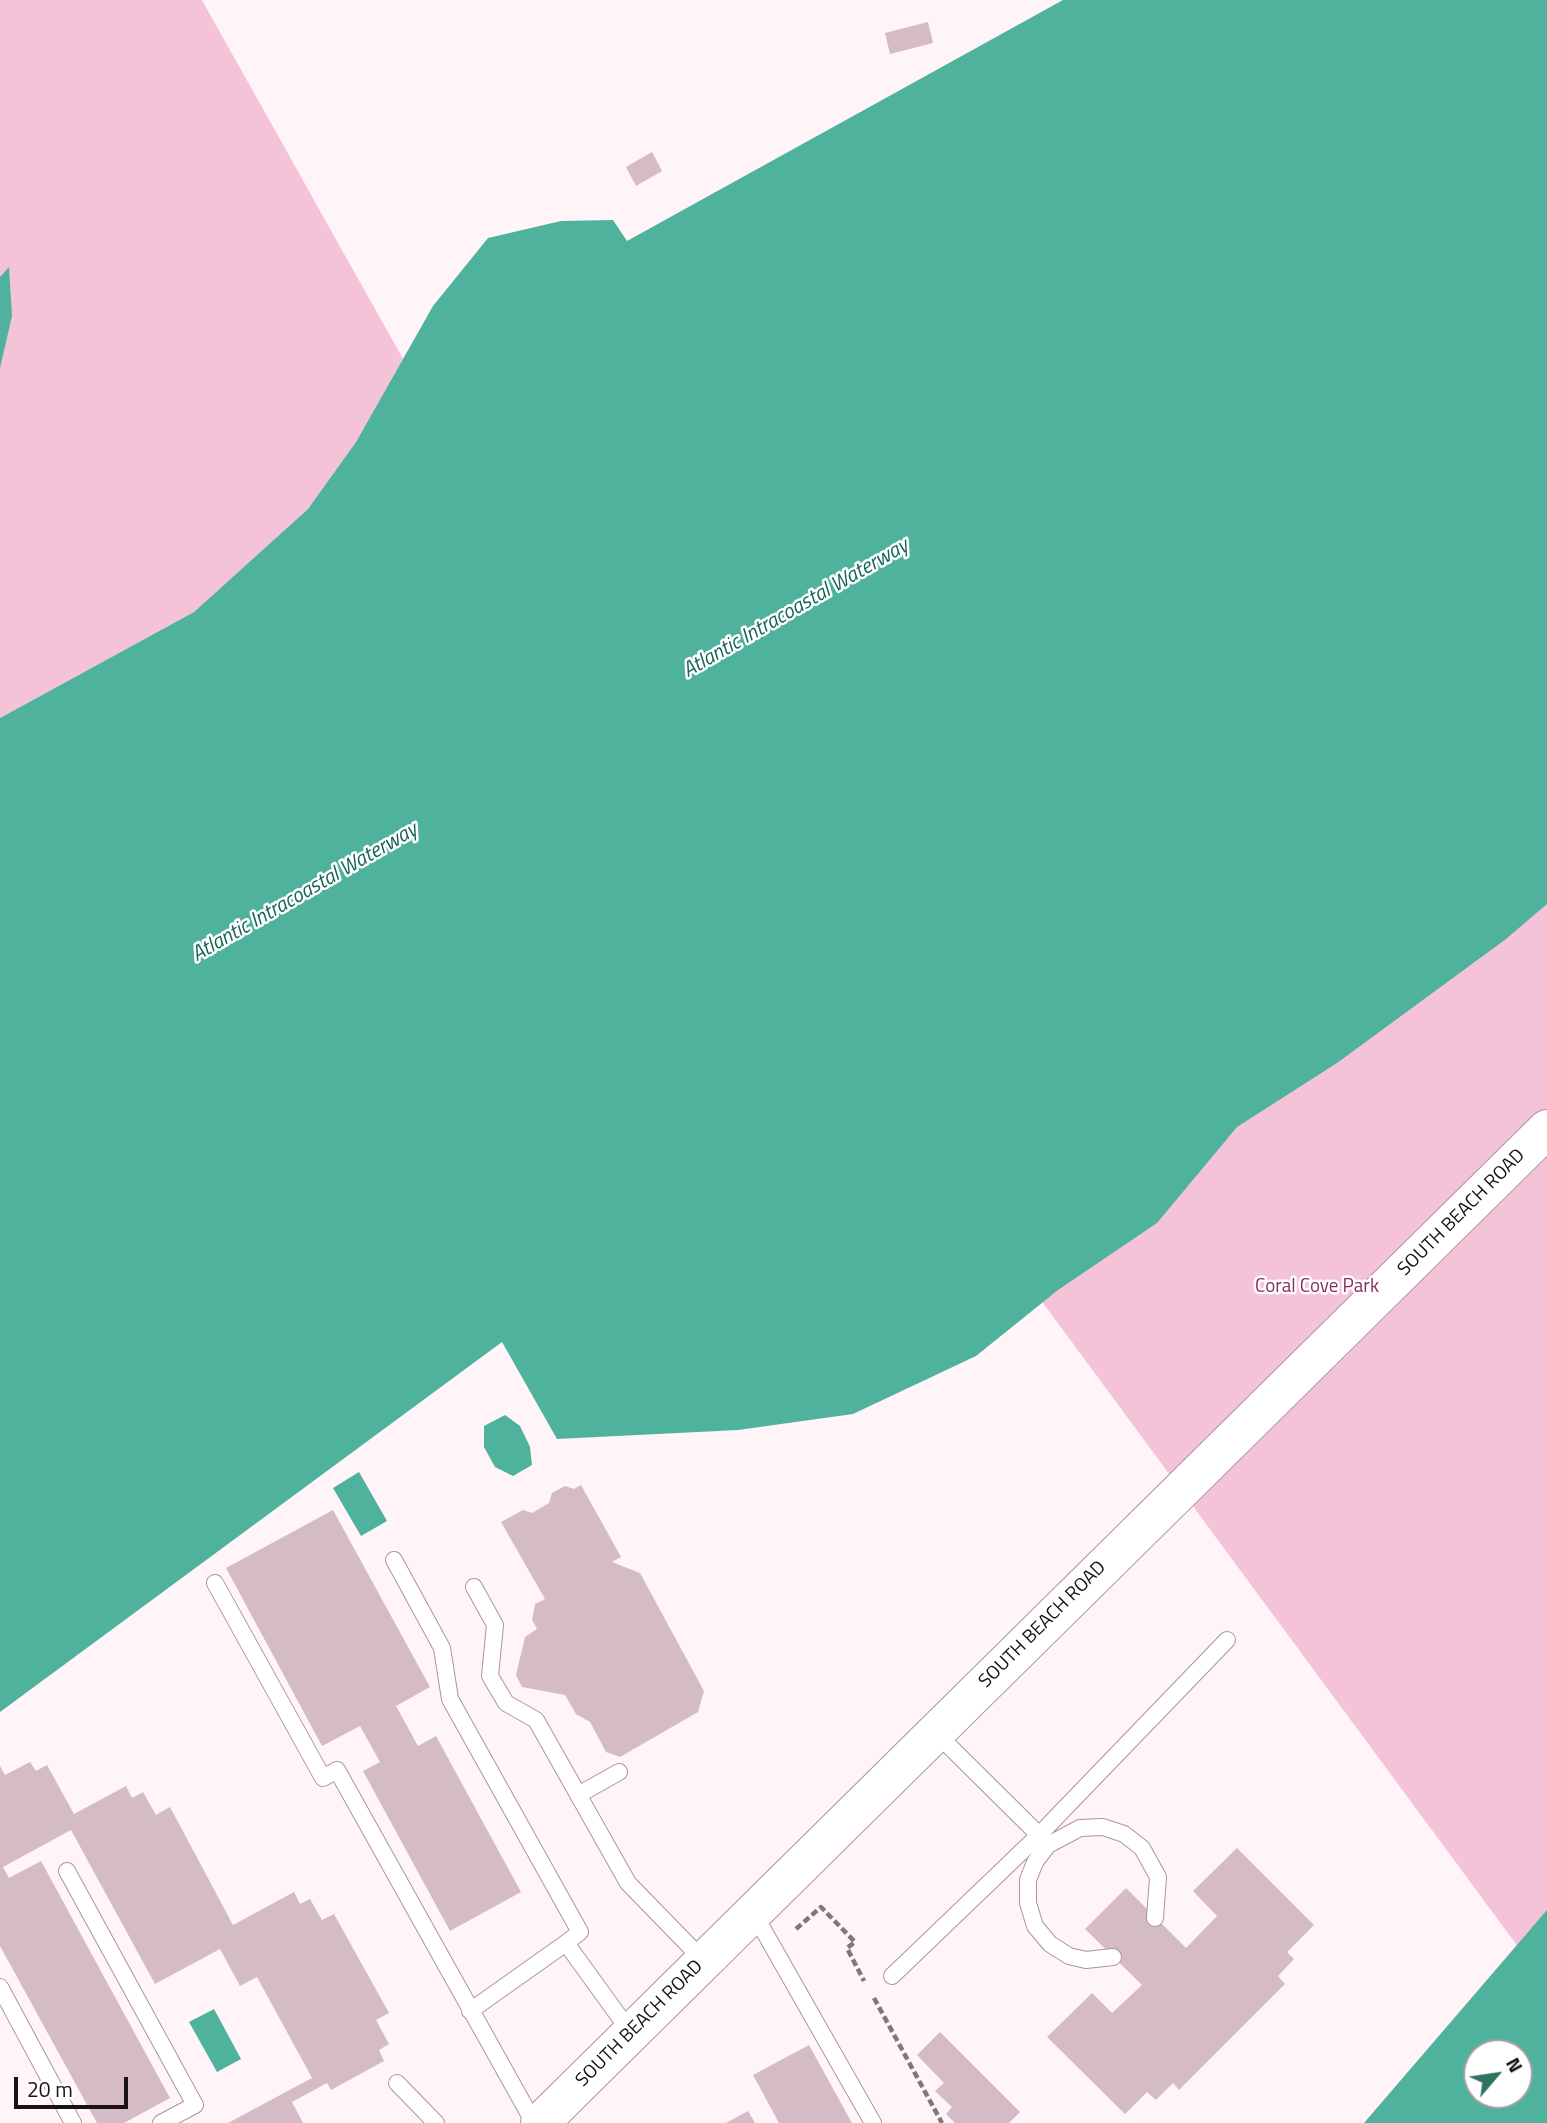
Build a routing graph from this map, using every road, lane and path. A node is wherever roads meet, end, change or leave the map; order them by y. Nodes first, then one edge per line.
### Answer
1 (1547, 1129) edge
2 (394, 1560) dead end
3 (215, 1583) dead end
4 (474, 1587) dead end
5 (1227, 1640) dead end
6 (935, 1732) junction
7 (619, 1772) dead end
8 (578, 1795) junction
9 (1044, 1840) junction
10 (67, 1871) dead end
11 (753, 1912) junction
12 (1155, 1918) dead end
13 (790, 1934) dead end
14 (566, 1943) junction
15 (1114, 1957) dead end
16 (704, 1961) junction
17 (892, 1976) dead end
18 (866, 1983) dead end
19 (0, 1987) edge
20 (872, 1995) dead end
21 (470, 2011) junction
22 (631, 2033) junction
23 (397, 2082) dead end
24 (73, 2123) edge
25 (161, 2123) edge
26 (436, 2123) edge
27 (534, 2123) edge
28 (540, 2123) edge
29 (873, 2123) edge
30 (942, 2123) edge

1 - 6 street, SOUTH BEACH ROAD
2 - 14 lane
3 - 21 lane
4 - 8 lane
5 - 9 lane
6 - 9 lane
6 - 11 street, SOUTH BEACH ROAD
7 - 8 lane
8 - 16 lane
9 - 12 lane
9 - 15 lane
9 - 17 lane
10 - 25 lane
11 - 16 street, SOUTH BEACH ROAD
11 - 29 lane
13 - 18 path
14 - 21 lane
14 - 22 lane
16 - 22 street, SOUTH BEACH ROAD
19 - 24 lane
20 - 30 path
21 - 27 lane
22 - 28 street, SOUTH BEACH ROAD
23 - 26 lane

